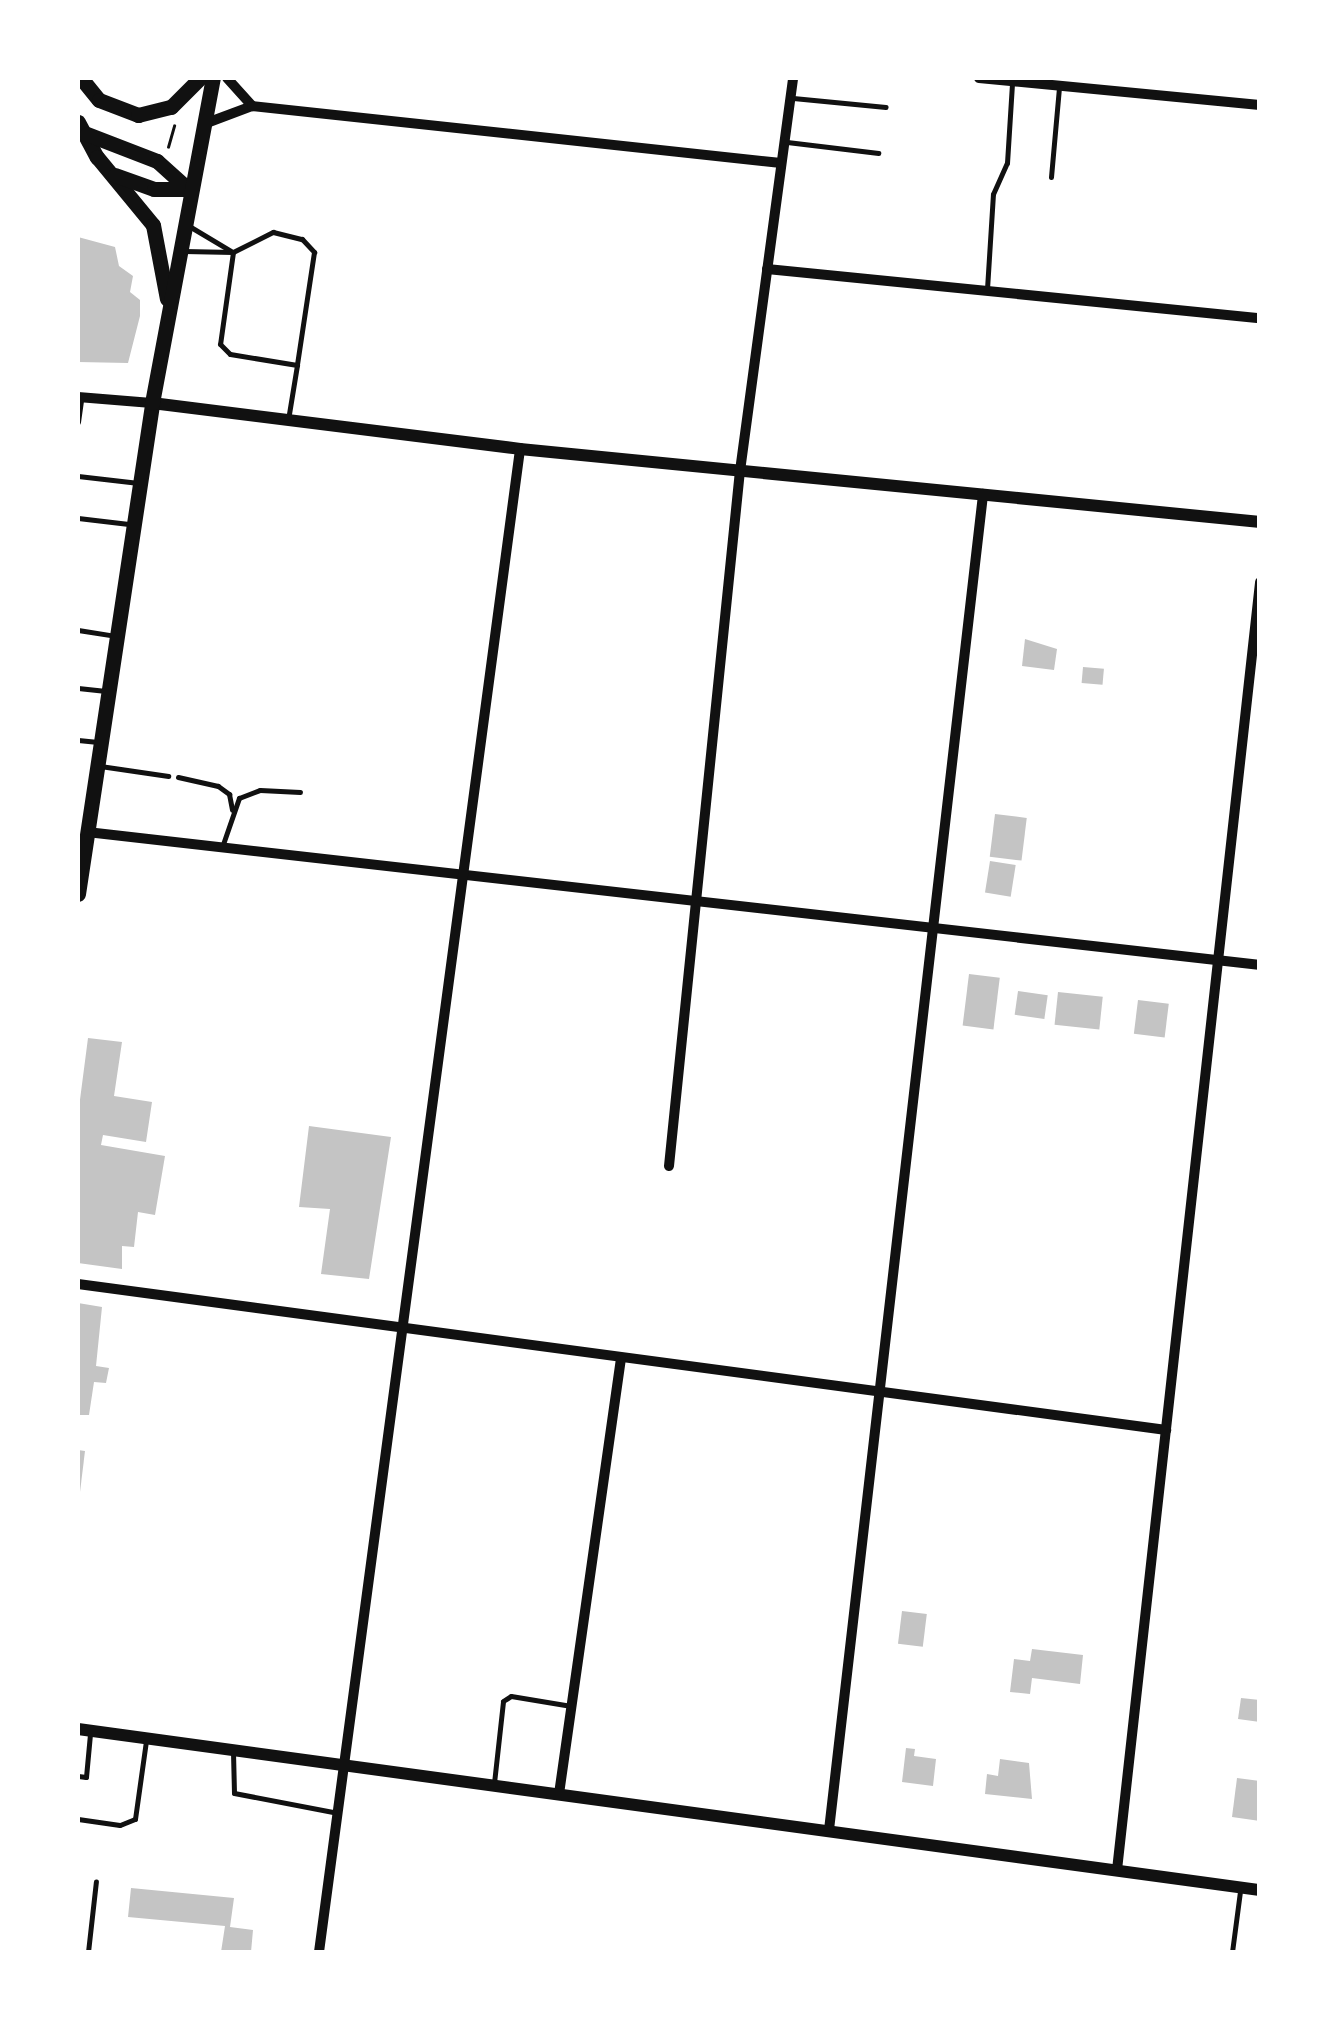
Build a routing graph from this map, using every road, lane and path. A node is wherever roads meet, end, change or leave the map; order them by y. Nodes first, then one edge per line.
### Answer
1 (81, 78) edge
2 (200, 78) edge
3 (213, 78) edge
4 (227, 78) edge
5 (792, 78) edge
6 (979, 78) edge
7 (1012, 81) junction
8 (1100, 84) edge
9 (1059, 85) junction
10 (790, 98) junction
11 (252, 106) junction
12 (1260, 106) edge
13 (886, 107) dead end
14 (176, 119) dead end
15 (202, 125) junction
16 (82, 128) edge
17 (784, 142) junction
18 (167, 152) dead end
19 (878, 153) dead end
20 (781, 163) junction
21 (116, 176) junction
22 (1051, 177) dead end
23 (188, 189) junction
24 (183, 222) junction
25 (178, 251) junction
26 (234, 252) junction
27 (767, 269) junction
28 (987, 291) junction
29 (169, 312) junction
30 (1260, 318) edge
31 (297, 365) junction
32 (79, 397) edge
33 (152, 403) junction
34 (288, 420) junction
35 (78, 422) edge
36 (520, 448) junction
37 (740, 470) junction
38 (78, 476) edge
39 (142, 484) junction
40 (983, 494) junction
41 (78, 518) edge
42 (1260, 522) edge
43 (135, 524) junction
44 (1260, 582) edge
45 (78, 630) edge
46 (117, 636) junction
47 (78, 688) edge
48 (108, 691) junction
49 (78, 740) edge
50 (100, 743) junction
51 (97, 765) junction
52 (168, 776) dead end
53 (178, 778) dead end
54 (300, 792) dead end
55 (232, 810) junction
56 (82, 832) edge
57 (222, 847) junction
58 (79, 874) edge
59 (463, 875) junction
60 (78, 894) edge
61 (696, 902) junction
62 (936, 929) junction
63 (1218, 960) junction
64 (1260, 965) edge
65 (669, 1166) dead end
66 (78, 1284) edge
67 (402, 1331) junction
68 (621, 1360) junction
69 (881, 1393) junction
70 (1166, 1430) junction
71 (571, 1706) junction
72 (84, 1729) edge
73 (146, 1738) junction
74 (234, 1750) junction
75 (344, 1764) junction
76 (78, 1776) edge
77 (494, 1785) junction
78 (559, 1794) junction
79 (338, 1812) junction
80 (78, 1819) edge
81 (829, 1830) junction
82 (1117, 1870) junction
83 (96, 1881) dead end
84 (1240, 1887) junction
85 (1260, 1890) edge
86 (88, 1952) edge
87 (319, 1952) edge
88 (1232, 1952) edge

1 - 2 main road
3 - 15 main road
4 - 11 street
5 - 10 street
6 - 7 street
7 - 9 street
7 - 28 lane
8 - 9 street
8 - 12 street
9 - 22 lane
10 - 13 lane
10 - 17 street
11 - 15 street
11 - 20 street
14 - 18 path
15 - 23 main road
16 - 21 main road
16 - 23 main road
17 - 19 lane
17 - 20 street
20 - 27 street
21 - 23 main road
21 - 29 main road
23 - 24 main road
24 - 25 main road
24 - 26 lane
25 - 26 lane
25 - 29 main road
26 - 31 lane
26 - 31 lane
27 - 28 street
27 - 37 street
28 - 30 street
29 - 33 main road
31 - 34 lane
32 - 33 street
32 - 35 lane
33 - 34 street
33 - 39 main road
34 - 36 street
36 - 37 street
36 - 59 street
37 - 40 street
37 - 61 street
38 - 39 lane
39 - 43 main road
40 - 42 street
40 - 62 street
41 - 43 lane
43 - 46 main road
44 - 63 street
45 - 46 lane
46 - 48 main road
47 - 48 lane
48 - 50 main road
49 - 50 lane
50 - 51 main road
51 - 52 lane
51 - 56 main road
53 - 55 lane
54 - 55 lane
55 - 57 lane
56 - 57 street
56 - 58 main road
57 - 59 street
58 - 60 main road
59 - 61 street
59 - 67 street
61 - 62 street
61 - 65 street
62 - 63 street
62 - 69 street
63 - 64 street
63 - 70 street
66 - 67 street
67 - 68 street
67 - 75 street
68 - 69 street
68 - 71 street
69 - 70 street
69 - 81 street
70 - 82 street
71 - 77 lane
71 - 78 street
72 - 73 street
72 - 76 lane
73 - 74 street
73 - 80 lane
74 - 75 street
74 - 79 lane
75 - 77 street
75 - 79 street
77 - 78 street
78 - 81 street
79 - 87 street
81 - 82 street
82 - 84 street
83 - 86 lane
84 - 85 street
84 - 88 lane

